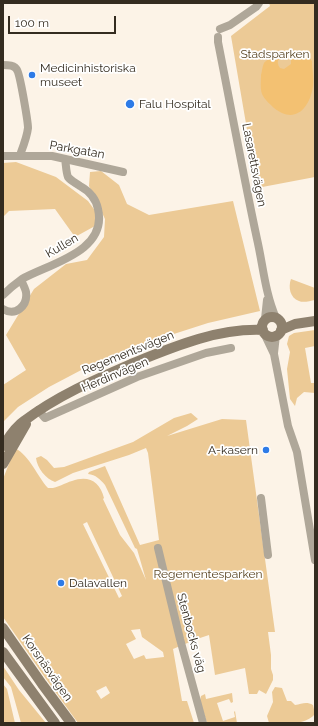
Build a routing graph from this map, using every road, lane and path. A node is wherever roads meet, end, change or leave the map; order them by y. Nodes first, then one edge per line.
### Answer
1 (259, 3) edge
2 (3, 65) edge
3 (20, 155) junction
4 (3, 156) edge
5 (65, 158) junction
6 (122, 172) dead end
7 (21, 280) junction
8 (3, 295) edge
9 (268, 297) junction
10 (3, 310) edge
11 (315, 321) edge
12 (264, 326) junction
13 (278, 326) junction
14 (202, 339) junction
15 (231, 348) dead end
16 (206, 353) junction
17 (274, 354) junction
18 (34, 414) junction
19 (4, 454) edge
20 (261, 498) dead end
21 (158, 548) dead end
22 (268, 555) dead end
23 (315, 560) edge
24 (3, 628) edge
25 (3, 652) edge
26 (55, 723) edge
27 (71, 723) edge
28 (203, 723) edge

1 - 9 street, Lasarettsvägen
2 - 3 street
3 - 4 street, Parkgatan
3 - 5 street, Parkgatan
5 - 6 street, Parkgatan
5 - 7 street, Kullen
7 - 8 street, Kullen
7 - 10 street
9 - 12 street, Lasarettsvägen
9 - 13 street, Lasarettsvägen
11 - 13 main road
12 - 13 main road, Regementsvägen
12 - 13 main road
12 - 14 main road, Regementsvägen
12 - 17 street
13 - 17 street
14 - 16 street
14 - 18 main road, Regementsvägen
15 - 16 street, Herdinvägen
16 - 18 street, Herdinvägen
17 - 23 street
18 - 19 main road, Regementsvägen
20 - 22 street
21 - 28 street, Stenbocks väg
24 - 27 main road, Korsnäsvägen
25 - 26 main road, Korsnäsvägen

